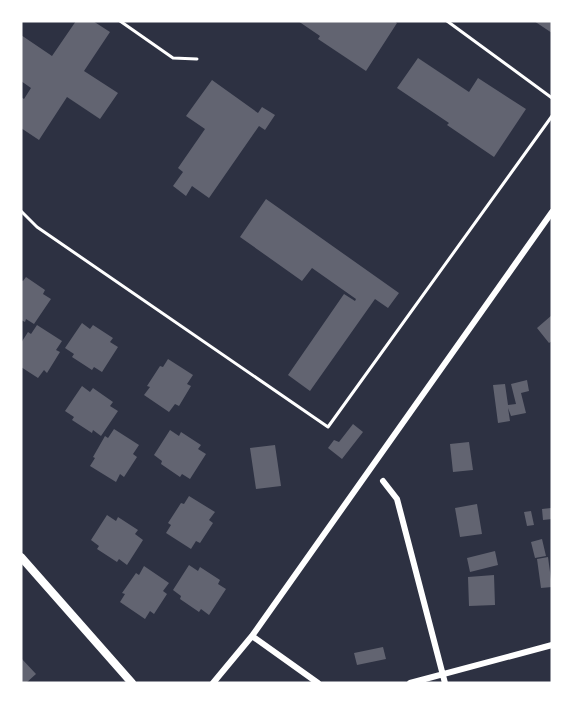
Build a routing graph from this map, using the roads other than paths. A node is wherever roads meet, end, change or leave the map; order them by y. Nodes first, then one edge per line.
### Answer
1 (120, 21) edge
2 (447, 21) edge
3 (197, 59) dead end
4 (552, 98) edge
5 (552, 116) edge
6 (21, 211) edge
7 (552, 212) edge
8 (383, 481) dead end
9 (21, 557) edge
10 (252, 636) junction
11 (552, 645) edge
12 (443, 674) junction
13 (132, 683) edge
14 (213, 683) edge
15 (318, 683) edge
16 (410, 683) edge
17 (445, 683) edge

1 - 3 lane
2 - 4 lane
5 - 6 lane
7 - 10 street
8 - 12 street
9 - 13 street
10 - 14 street
10 - 15 street
11 - 12 street
12 - 16 street
12 - 17 street

